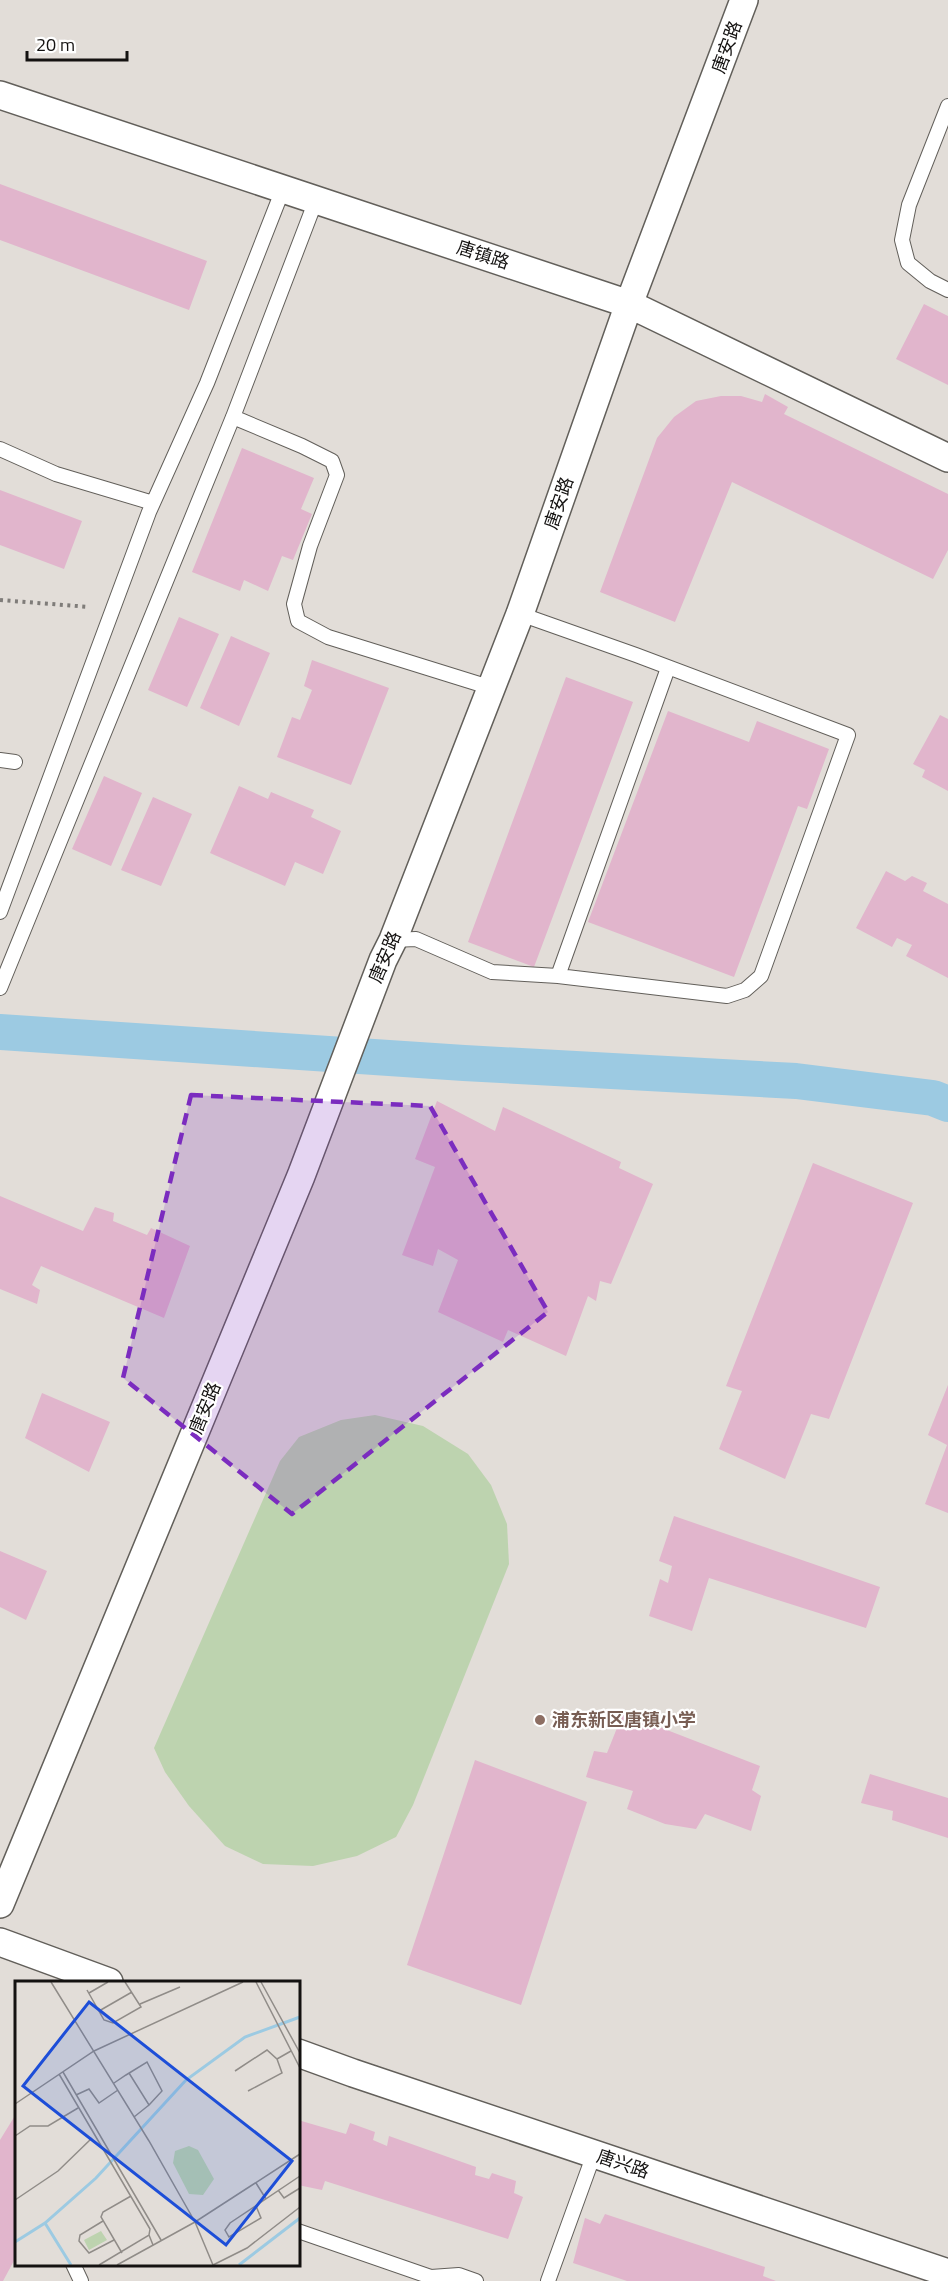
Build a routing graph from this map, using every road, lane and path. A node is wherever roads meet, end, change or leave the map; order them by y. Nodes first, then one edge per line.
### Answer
1 (744, 0) edge
2 (0, 95) edge
3 (948, 106) edge
4 (945, 121) edge
5 (283, 189) junction
6 (316, 200) junction
7 (948, 290) edge
8 (629, 304) junction
9 (232, 417) junction
10 (0, 449) edge
11 (948, 458) edge
12 (153, 503) junction
13 (0, 600) edge
14 (112, 611) junction
15 (520, 614) junction
16 (668, 668) junction
17 (492, 688) junction
18 (0, 760) edge
19 (15, 762) dead end
20 (0, 912) edge
21 (388, 950) junction
22 (558, 976) junction
23 (0, 988) edge
24 (0, 1904) edge
25 (0, 1942) edge
26 (104, 1981) edge
27 (300, 2054) edge
28 (594, 2154) junction
29 (300, 2232) edge
30 (74, 2266) edge
31 (948, 2273) edge
32 (431, 2279) edge
33 (81, 2281) edge
34 (476, 2281) edge
35 (549, 2281) edge

1 - 8 street, 唐安路
2 - 5 street, 唐镇路
3 - 4 lane
4 - 7 lane
5 - 6 street, 唐镇路
5 - 12 lane
6 - 8 street, 唐镇路
6 - 9 lane
8 - 11 street, 唐镇路
8 - 15 street, 唐安路
9 - 17 lane
9 - 23 lane
10 - 12 lane
12 - 14 lane
13 - 14 path
14 - 20 lane
15 - 16 lane
15 - 17 street, 唐安路
16 - 22 lane
16 - 22 lane
17 - 21 street, 唐安路
18 - 19 lane
21 - 22 lane
21 - 24 street, 唐安路
25 - 26 street
27 - 28 street, 唐兴路
28 - 31 street, 唐兴路
28 - 35 lane
29 - 32 lane
30 - 33 lane
32 - 34 lane

